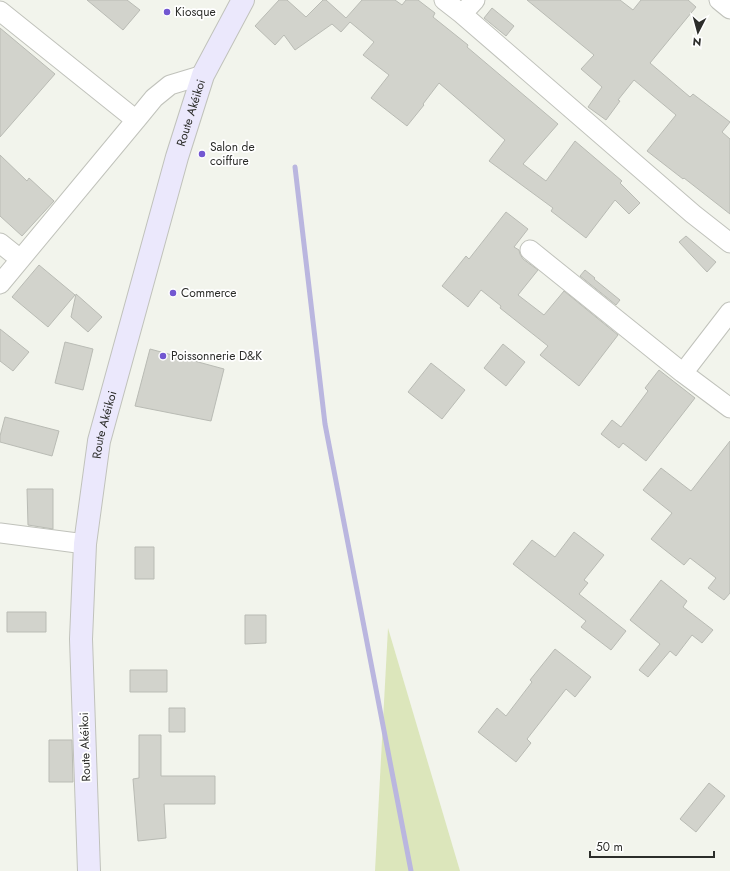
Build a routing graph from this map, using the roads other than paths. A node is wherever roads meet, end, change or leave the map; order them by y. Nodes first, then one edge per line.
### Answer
1 (243, 0) edge
2 (444, 0) edge
3 (475, 0) edge
4 (719, 0) edge
5 (730, 9) edge
6 (0, 11) edge
7 (462, 14) junction
8 (203, 74) junction
9 (136, 120) junction
10 (0, 243) edge
11 (730, 243) edge
12 (530, 250) dead end
13 (20, 259) junction
14 (0, 284) edge
15 (730, 312) edge
16 (683, 373) junction
17 (730, 408) edge
18 (0, 533) edge
19 (85, 544) junction
20 (89, 871) edge

1 - 8 street, Route Akéikoi
2 - 7 street
3 - 7 street
4 - 5 street
6 - 9 street
7 - 11 street
8 - 9 street
8 - 19 street, Route Akéikoi
9 - 13 street
10 - 13 street
12 - 16 street
13 - 14 street
15 - 16 street
16 - 17 street
18 - 19 street
19 - 20 street, Route Akéikoi

